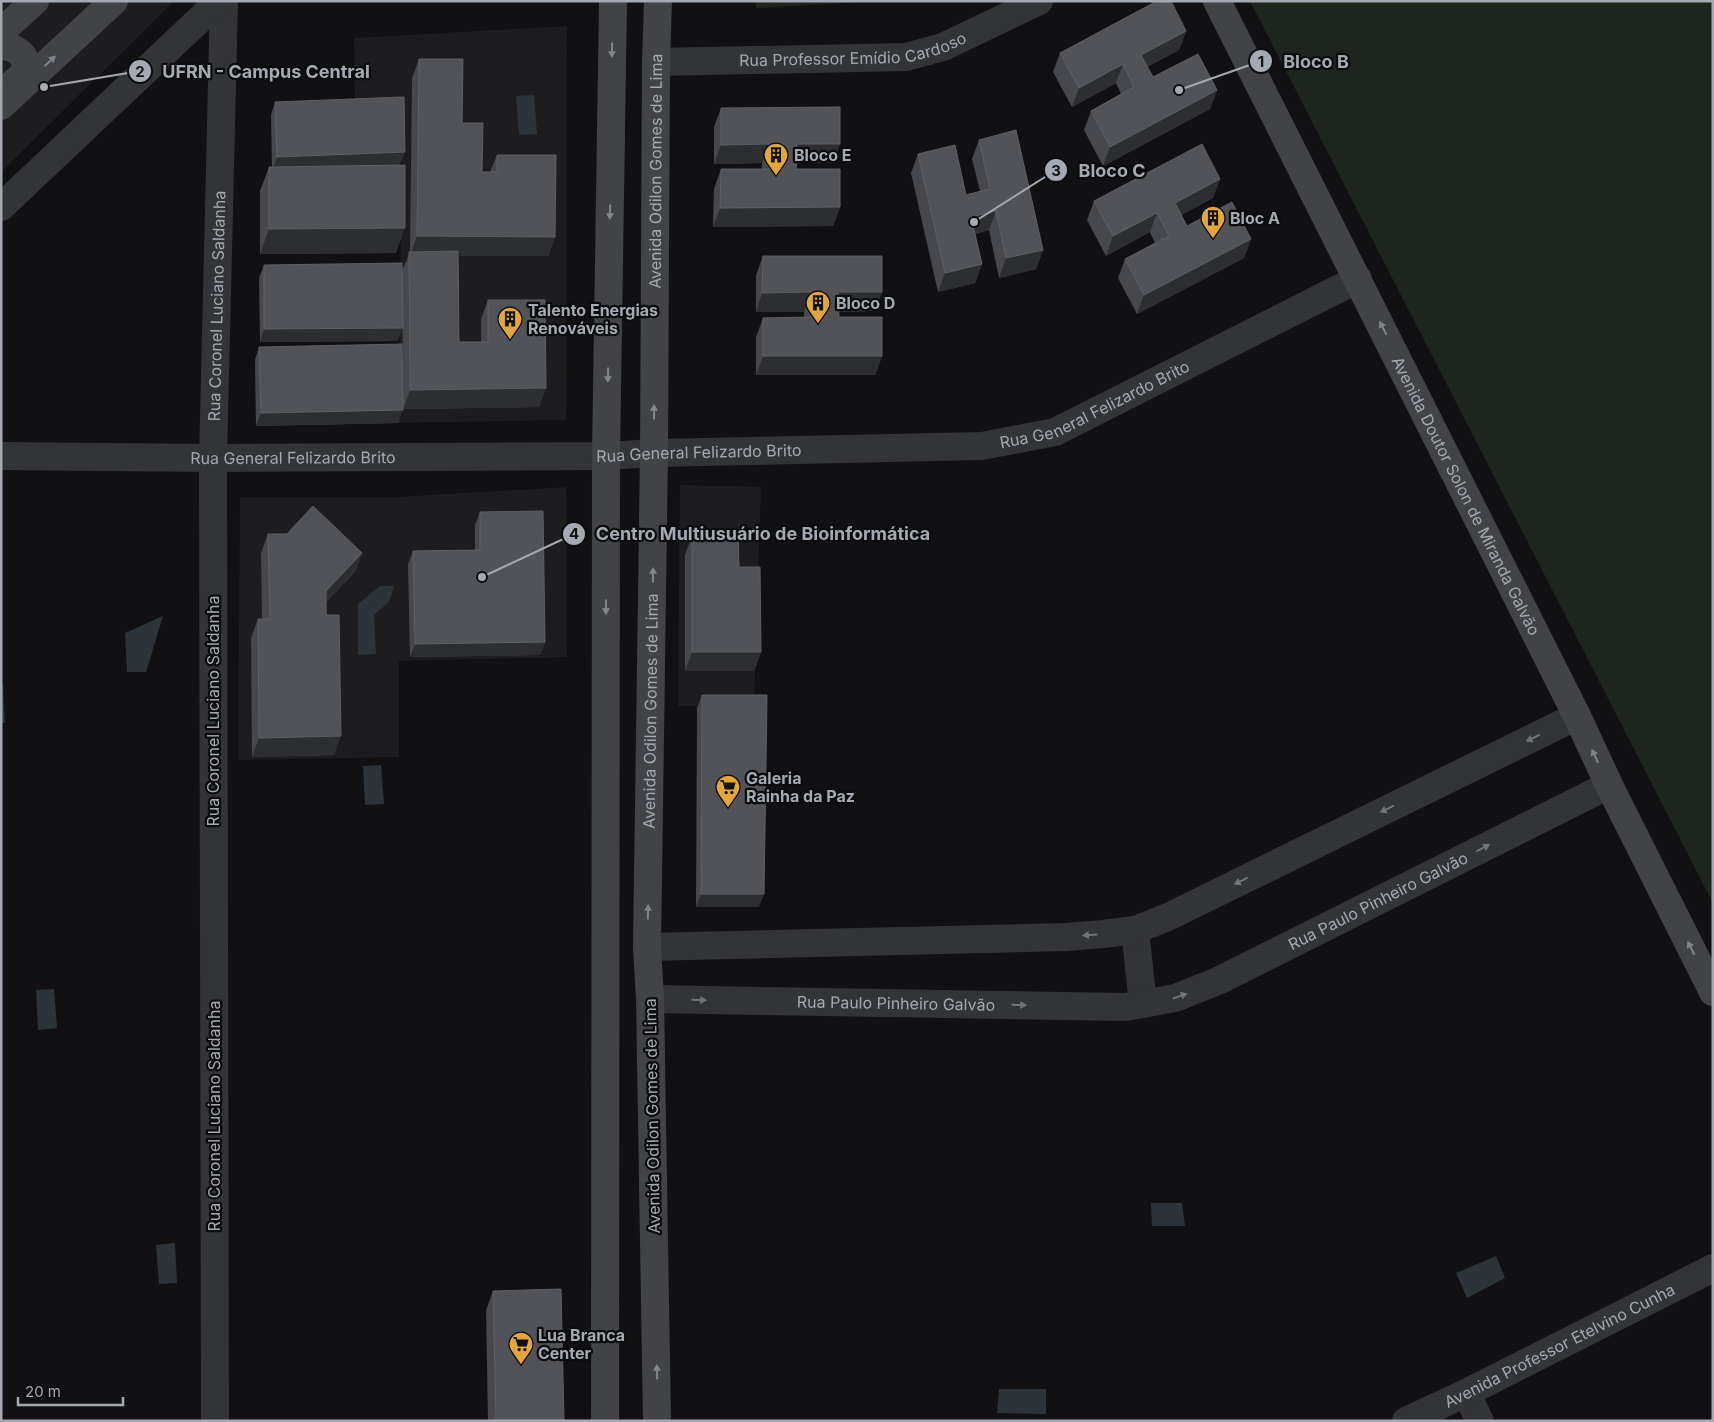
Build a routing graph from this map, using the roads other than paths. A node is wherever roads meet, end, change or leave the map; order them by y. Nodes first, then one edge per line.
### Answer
1 (35, 1) edge
2 (114, 1) edge
3 (220, 1) edge
4 (224, 1) edge
5 (613, 1) edge
6 (658, 1) edge
7 (1039, 1) edge
8 (1217, 1) edge
9 (1, 32) edge
10 (1, 46) edge
11 (656, 62) junction
12 (1, 93) edge
13 (1, 106) edge
14 (1, 207) edge
15 (1358, 279) junction
16 (654, 454) junction
17 (1, 456) edge
18 (606, 456) junction
19 (213, 458) junction
20 (1577, 716) junction
21 (1609, 785) junction
22 (1135, 930) junction
23 (648, 947) junction
24 (1713, 992) edge
25 (650, 999) junction
26 (1143, 1004) junction
27 (1713, 1268) edge
28 (1466, 1393) junction
29 (215, 1421) edge
30 (605, 1421) edge
31 (658, 1421) edge
32 (1406, 1421) edge
33 (1480, 1421) edge

1 - 9 main road
13 -> 2 main road
3 - 14 street
4 - 19 street, Rua Coronel Luciano Saldanha
5 -> 18 main road
6 - 11 main road, Avenida Odilon Gomes de Lima
7 - 11 street, Rua Professor Emídio Cardoso
8 - 15 main road, Avenida Doutor Solon de Miranda Galvão
10 - 12 main road
16 -> 11 main road, Avenida Odilon Gomes de Lima
15 - 16 street, Rua General Felizardo Brito
20 -> 15 main road, Avenida Doutor Solon de Miranda Galvão
16 - 18 street, Rua General Felizardo Brito
23 -> 16 main road, Avenida Odilon Gomes de Lima
17 - 19 street, Rua General Felizardo Brito
18 - 19 street, Rua General Felizardo Brito
18 -> 30 main road
19 - 29 street, Rua Coronel Luciano Saldanha
21 -> 20 main road, Avenida Doutor Solon de Miranda Galvão
20 -> 22 street
24 -> 21 main road, Avenida Doutor Solon de Miranda Galvão
26 -> 21 street, Rua Paulo Pinheiro Galvão
22 -> 23 street
22 - 26 street
23 - 25 main road, Avenida Odilon Gomes de Lima
25 -> 26 street, Rua Paulo Pinheiro Galvão
31 -> 25 main road, Avenida Odilon Gomes de Lima
27 - 28 street, Avenida Professor Etelvino Cunha
28 - 32 street, Avenida Professor Etelvino Cunha
28 - 33 street

